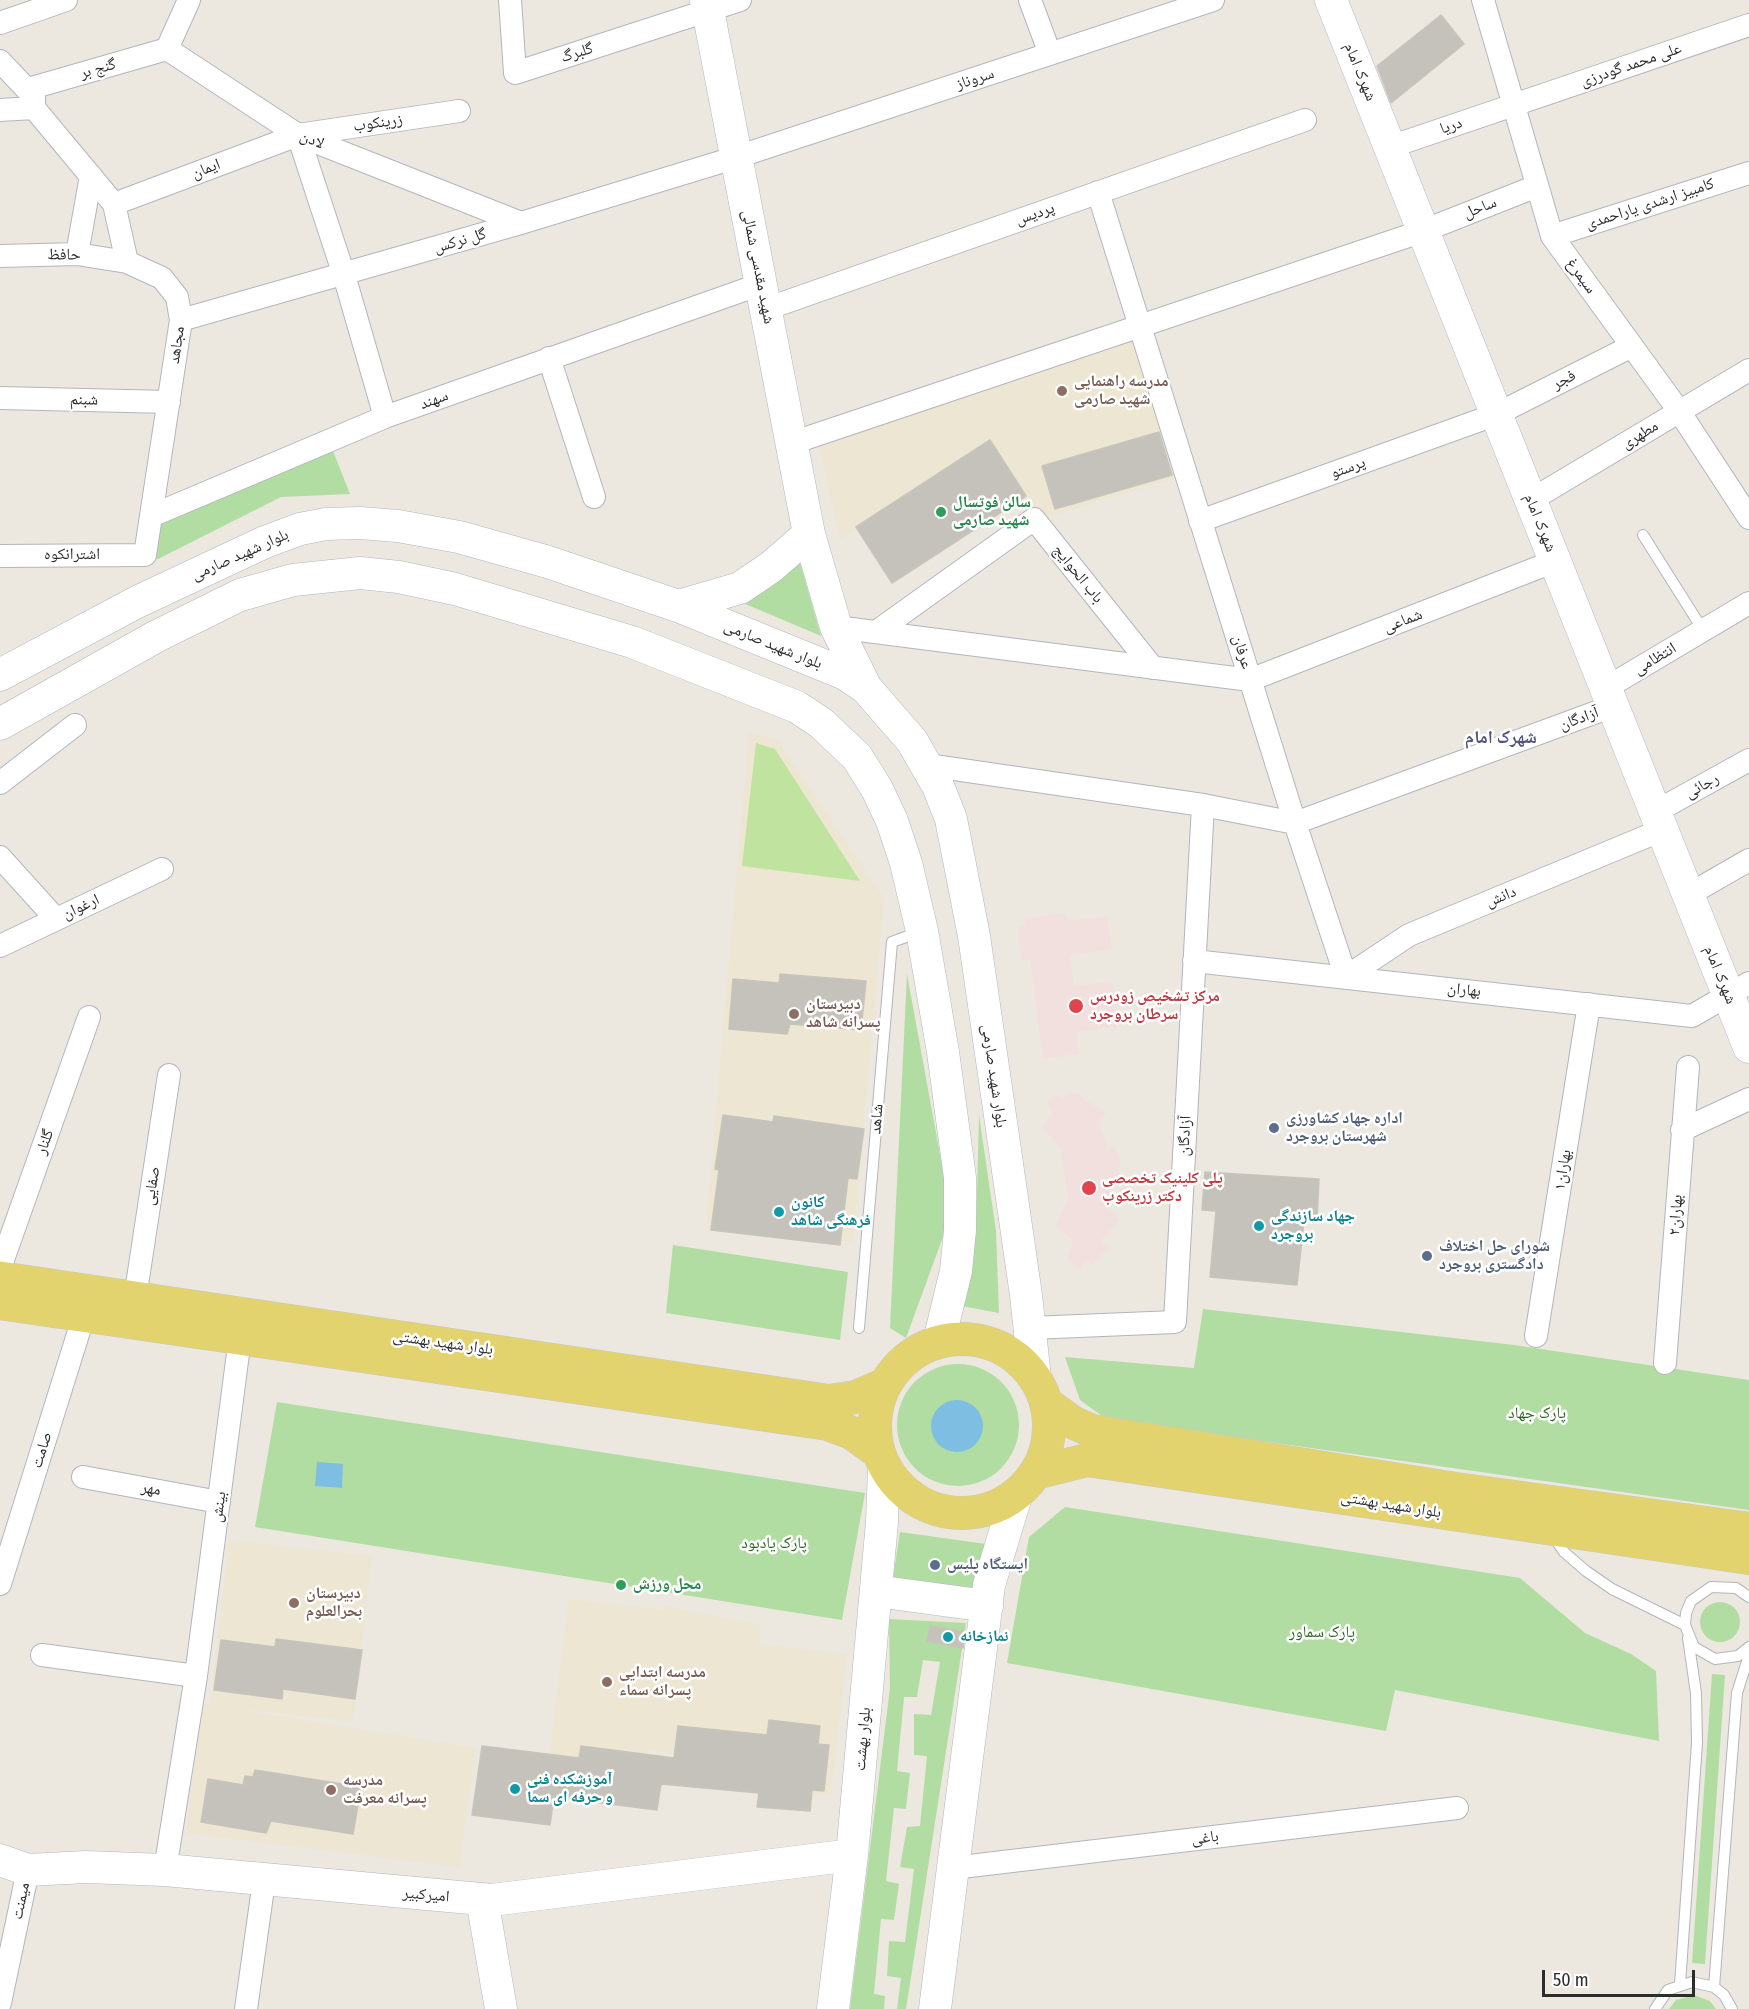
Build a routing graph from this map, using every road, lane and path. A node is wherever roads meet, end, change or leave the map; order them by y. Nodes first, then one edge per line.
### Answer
1 (66, 0) edge
2 (193, 0) edge
3 (510, 0) edge
4 (740, 0) edge
5 (1030, 0) edge
6 (1213, 0) edge
7 (1331, 0) edge
8 (1483, 0) edge
9 (707, 6) edge
10 (0, 23) edge
11 (1749, 25) edge
12 (167, 49) junction
13 (1050, 54) junction
14 (0, 61) edge
15 (31, 98) junction
16 (1513, 105) junction
17 (0, 110) edge
18 (459, 111) dead end
19 (1305, 120) dead end
20 (298, 135) junction
21 (1390, 147) junction
22 (737, 157) junction
23 (1749, 173) edge
24 (91, 176) junction
25 (1537, 186) junction
26 (1098, 192) junction
27 (114, 204) junction
28 (521, 223) junction
29 (1423, 231) junction
30 (1552, 236) junction
31 (77, 254) junction
32 (0, 256) edge
33 (127, 262) junction
34 (344, 274) junction
35 (764, 297) junction
36 (181, 320) junction
37 (1140, 326) junction
38 (1632, 346) junction
39 (549, 358) junction
40 (1749, 370) edge
41 (0, 399) edge
42 (169, 402) junction
43 (1679, 411) junction
44 (1497, 414) junction
45 (385, 417) junction
46 (792, 443) junction
47 (594, 497) dead end
48 (1531, 501) junction
49 (151, 516) junction
50 (1749, 518) edge
51 (1200, 521) junction
52 (809, 534) junction
53 (1643, 535) dead end
54 (145, 555) joint
55 (0, 556) edge
56 (1555, 561) junction
57 (1749, 603) edge
58 (678, 606) junction
59 (836, 627) junction
60 (1703, 630) junction
61 (876, 632) junction
62 (1153, 668) junction
63 (0, 675) edge
64 (1250, 680) junction
65 (866, 688) junction
66 (1610, 697) junction
67 (0, 724) edge
68 (75, 725) dead end
69 (1749, 760) edge
70 (927, 765) junction
71 (0, 783) edge
72 (1203, 804) junction
73 (1659, 821) junction
74 (1295, 823) junction
75 (0, 857) edge
76 (1749, 860) edge
77 (162, 869) dead end
78 (1688, 895) junction
79 (56, 919) junction
80 (922, 931) junction
81 (0, 946) edge
82 (1194, 961) junction
83 (1346, 977) junction
84 (1738, 989) edge
85 (1589, 1004) junction
86 (89, 1017) dead end
87 (1749, 1047) edge
88 (1689, 1067) dead end
89 (169, 1075) dead end
90 (1749, 1099) edge
91 (1682, 1130) junction
92 (0, 1268) edge
93 (0, 1278) edge
94 (135, 1298) junction
95 (0, 1303) edge
96 (84, 1315) junction
97 (859, 1328) dead end
98 (1030, 1328) junction
99 (1536, 1336) dead end
100 (240, 1338) junction
101 (939, 1341) junction
102 (1665, 1363) dead end
103 (884, 1384) junction
104 (1041, 1390) junction
105 (881, 1460) junction
106 (83, 1477) dead end
107 (1026, 1483) junction
108 (219, 1502) junction
109 (1548, 1528) junction
110 (1749, 1529) edge
111 (1749, 1558) edge
112 (0, 1584) edge
113 (876, 1591) junction
114 (1749, 1597) edge
115 (987, 1606) junction
116 (1685, 1625) junction
117 (1688, 1638) junction
118 (1749, 1647) edge
119 (1749, 1654) edge
120 (42, 1655) dead end
121 (196, 1676) junction
122 (1457, 1808) dead end
123 (852, 1855) junction
124 (14, 1865) edge
125 (953, 1869) junction
126 (165, 1870) junction
127 (264, 1881) junction
128 (482, 1899) junction
129 (1680, 1984) junction
130 (1714, 1987) junction
131 (0, 2003) edge
132 (246, 2009) edge
133 (501, 2009) edge
134 (833, 2009) edge
135 (934, 2009) edge
136 (1655, 2009) edge
137 (1732, 2009) edge

1 - 10 street
2 - 12 street
3 - 9 street, گلبرگ
4 - 9 street
5 - 13 street
6 - 13 street, سروناز
7 - 21 main road, شهرک امام
8 - 16 street, سیمرغ
9 - 22 main road, شهید مقدسی شمالی
11 - 16 street, علی محمد گودرزی
12 - 15 street, گنج بر
12 - 20 street, لادن
13 - 22 street, سروناز
14 - 15 street
15 - 17 street, گنج بر
15 - 24 street
16 - 21 street, دریا
16 - 25 street, سیمرغ
18 - 20 street, زرینکوب
19 - 26 street, پردیس
20 - 27 street, ایمان
20 - 28 street, لادن
20 - 34 street
21 - 29 main road, شهرک امام
22 - 28 street, گل نرکس
22 - 35 main road, شهید مقدسی شمالی
23 - 30 street, کامبیز ارشدی یاراحمدی
24 - 27 street
24 - 31 street
25 - 29 street, ساحل
25 - 30 street, سیمرغ
26 - 35 street, پردیس
26 - 37 street, عرفان
27 - 33 street
28 - 34 street, گل نرکس
29 - 37 street
29 - 44 main road, شهرک امام
30 - 38 street, سیمرغ
31 - 32 street, حافظ
31 - 33 street, حافظ
33 - 36 street, مجاهد
34 - 36 street, گل نرکس
34 - 45 street
35 - 39 street, سهند
35 - 46 main road, شهید مقدسی شمالی
36 - 42 street, مجاهد
37 - 46 street
37 - 51 street, عرفان
38 - 43 street, سیمرغ
38 - 44 street, فجر
39 - 45 street, سهند
39 - 47 street
40 - 43 street, مطهری
41 - 42 street, شبنم
42 - 49 street, مجاهد
43 - 48 street, مطهری
43 - 50 street, سیمرغ
44 - 48 main road, شهرک امام
44 - 51 street, پرستو
45 - 49 street, سهند
46 - 52 main road, شهید مقدسی شمالی
48 - 56 main road, شهرک امام
49 - 54 street, مجاهد
51 - 64 street, عرفان
52 - 58 main road
52 - 59 main road, شهید مقدسی شمالی
53 - 60 lane
54 - 55 street, اشترانکوه
56 - 64 street, شماعی
56 - 66 main road, شهرک امام
57 - 60 street, انتظامی
58 - 63 main road, بلوار شهید صارمی
58 - 65 main road, بلوار شهید صارمی
59 - 61 street
59 - 65 main road, شهید مقدسی شمالی
60 - 66 street, انتظامی
61 - 62 street
61 - 62 street, باب الحوایج
62 - 64 street
64 - 74 street, عرفان
65 - 70 main road, بلوار شهید صارمی
66 - 73 main road, شهرک امام
66 - 74 street, آزادگان
67 - 80 main road
68 - 71 street
69 - 73 street, رجائی
70 - 72 street
70 - 98 main road, بلوار شهید صارمی
72 - 74 street
72 - 82 street, آزادگان
73 - 78 main road, شهرک امام
73 - 83 street, دانش
74 - 83 street, عرفان
75 - 79 street
76 - 78 street
77 - 79 street, ارغوان
78 - 84 main road, شهرک امام
79 - 81 street, ارغوان
80 - 97 lane, شاهد
80 - 101 main road
82 - 83 street, بهاران
82 - 98 street, آزادگان
83 - 85 street, بهاران
84 - 85 street, بهاران
84 - 87 main road, شهرک امام
85 - 99 street, بهاران۱
86 - 92 street, گلنار
88 - 91 street, بهاران۲
89 - 94 street, صفایی
90 - 91 street
91 - 102 street, بهاران۲
93 - 94 main road, بلوار شهید بهشتی
94 - 103 main road, بلوار شهید بهشتی
95 - 96 main road, بلوار شهید بهشتی
96 - 100 main road, بلوار شهید بهشتی
96 - 112 street, صامت
98 - 104 main road, بلوار شهید صارمی
100 - 105 main road, بلوار شهید بهشتی
100 - 108 street, بینش
101 - 103 main road
101 - 104 main road
103 - 105 main road
104 - 107 main road
104 - 110 main road, بلوار شهید بهشتی
105 - 107 main road
105 - 113 main road, بلوار بهشت
106 - 108 street, مهر
107 - 109 main road, بلوار شهید بهشتی
107 - 115 main road
108 - 121 street, بینش
109 - 111 main road, بلوار شهید بهشتی
109 - 116 lane
113 - 115 main road
113 - 123 main road, بلوار بهشت
114 - 116 lane
115 - 125 main road
116 - 117 lane
117 - 118 lane
117 - 129 lane
119 - 130 lane
120 - 121 street
121 - 126 street, بینش
122 - 125 street, باغی
123 - 128 main road, امیرکبیر
123 - 134 main road, بلوار بهشت
124 - 126 main road, امیرکبیر
124 - 131 street, میمنت
125 - 135 main road
126 - 127 main road, امیرکبیر
127 - 128 main road, امیرکبیر
127 - 132 street
128 - 133 main road
129 - 130 lane
129 - 136 lane
130 - 137 lane

